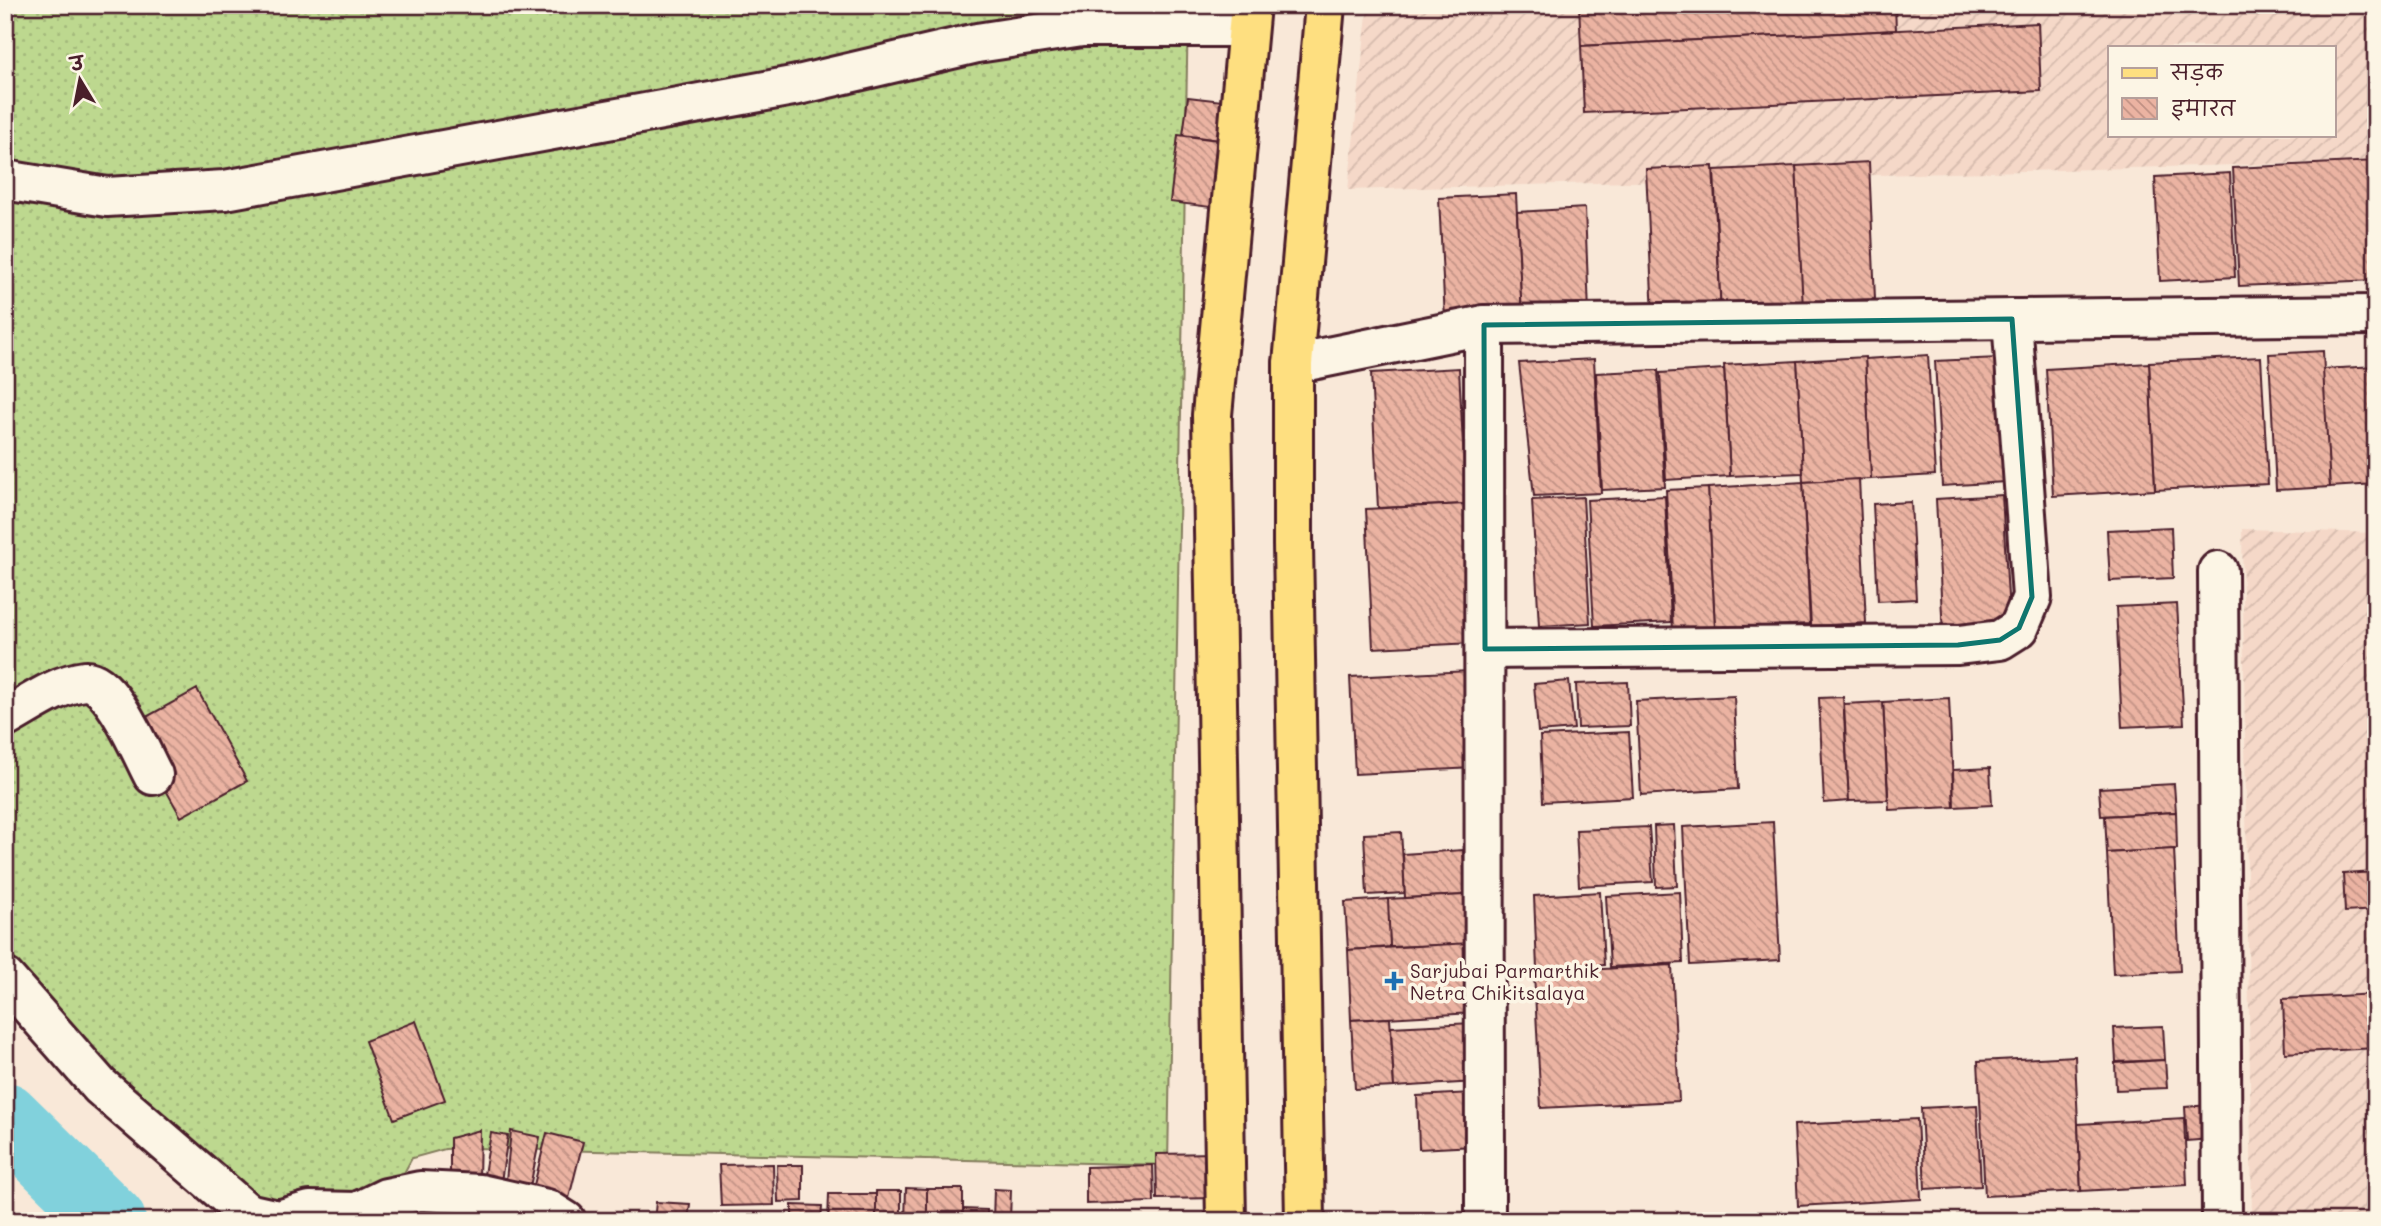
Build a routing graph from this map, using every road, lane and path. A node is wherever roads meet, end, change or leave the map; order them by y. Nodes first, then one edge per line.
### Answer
1 (1325, 5) edge
2 (1249, 16) edge
3 (5, 180) edge
4 (2376, 315) edge
5 (2012, 319) junction
6 (1484, 325) junction
7 (1293, 365) junction
8 (2218, 571) dead end
9 (1485, 649) junction
10 (5, 718) edge
11 (153, 775) dead end
12 (5, 978) edge
13 (566, 1221) edge
14 (1226, 1221) edge
15 (1305, 1221) edge
16 (1485, 1221) edge
17 (2222, 1221) edge

1 - 7 main road
2 - 3 street
2 - 14 main road
4 - 5 street
5 - 6 street
5 - 9 street
6 - 7 street
6 - 9 street
7 - 15 main road
8 - 17 street
9 - 16 street
10 - 11 street
12 - 13 street

